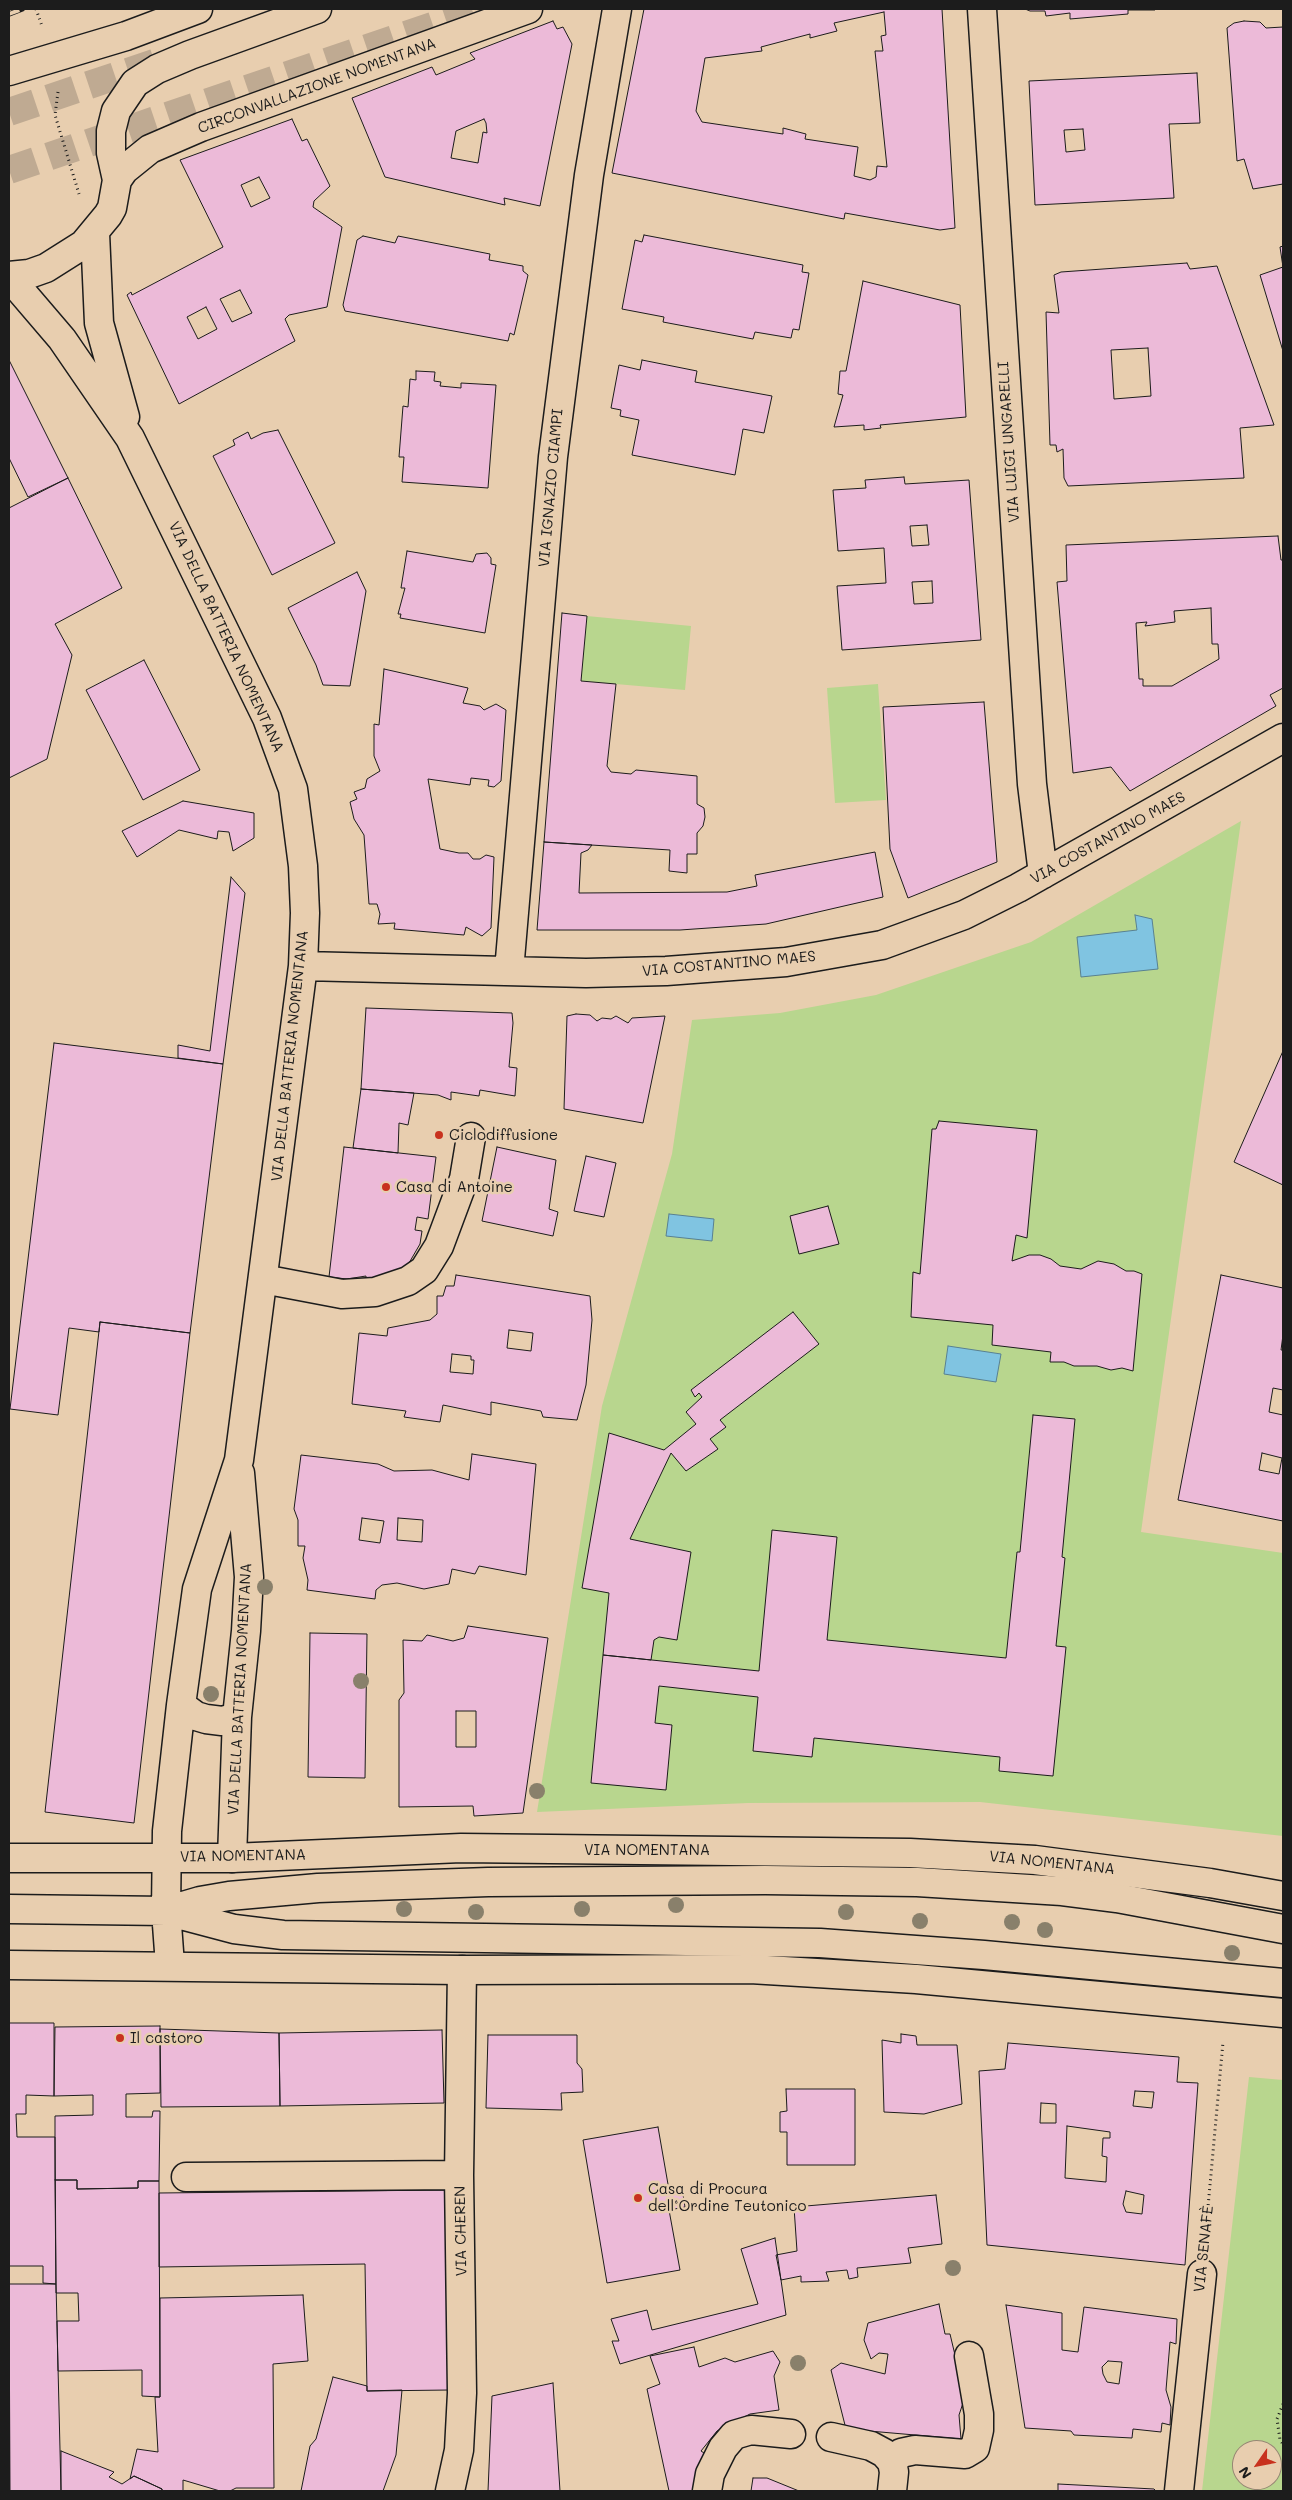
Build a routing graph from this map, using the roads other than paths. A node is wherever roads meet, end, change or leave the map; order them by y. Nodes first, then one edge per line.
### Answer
1 (198, 9) edge
2 (317, 9) edge
3 (528, 9) edge
4 (617, 9) edge
5 (982, 9) edge
6 (9, 71) edge
7 (117, 180) junction
8 (95, 233) junction
9 (9, 277) edge
10 (130, 438) junction
11 (1283, 738) edge
12 (1043, 874) junction
13 (303, 966) junction
14 (509, 971) junction
15 (471, 1137) dead end
16 (263, 1279) junction
17 (239, 1460) junction
18 (181, 1705) junction
19 (237, 1717) junction
20 (9, 1858) edge
21 (167, 1858) junction
22 (232, 1858) junction
23 (1283, 1896) edge
24 (9, 1909) edge
25 (166, 1910) junction
26 (1283, 1929) edge
27 (9, 1965) edge
28 (170, 1966) junction
29 (462, 1970) junction
30 (1283, 1983) edge
31 (1283, 2013) edge
32 (459, 2174) junction
33 (186, 2177) dead end
34 (1202, 2274) road end
35 (969, 2356) dead end
36 (791, 2434) dead end
37 (831, 2437) dead end
38 (892, 2462) junction
39 (450, 2491) edge
40 (707, 2491) edge
41 (892, 2491) edge
42 (1179, 2491) edge

1 - 6 street
2 - 7 street
3 - 7 street, CIRCONVALLAZIONE NOMENTANA
4 - 14 street, VIA IGNAZIO CIAMPI
5 - 12 street, VIA LUIGI UNGARELLI
7 - 8 street
8 - 9 street
8 - 10 street
9 - 10 street, VIA DELLA BATTERIA NOMENTANA
10 - 13 street, VIA DELLA BATTERIA NOMENTANA
11 - 12 street, VIA COSTANTINO MAES
12 - 14 street, VIA COSTANTINO MAES
13 - 14 street, VIA COSTANTINO MAES
13 - 16 street, VIA DELLA BATTERIA NOMENTANA
15 - 16 street
16 - 17 street, VIA DELLA BATTERIA NOMENTANA
17 - 18 street, VIA DELLA BATTERIA NOMENTANA
17 - 19 street, VIA DELLA BATTERIA NOMENTANA
18 - 19 street
18 - 21 street, VIA DELLA BATTERIA NOMENTANA
19 - 22 street, VIA DELLA BATTERIA NOMENTANA
20 - 21 street, VIA NOMENTANA
21 - 22 street, VIA NOMENTANA
21 - 25 street, VIA DELLA BATTERIA NOMENTANA
22 - 23 street, VIA NOMENTANA
24 - 25 street, VIA NOMENTANA
25 - 26 street, VIA NOMENTANA
25 - 28 street, VIA DELLA BATTERIA NOMENTANA
25 - 30 street, VIA NOMENTANA
27 - 28 street
28 - 29 street
29 - 31 street
29 - 32 street, VIA CHEREN
32 - 33 street
32 - 39 street, VIA CHEREN
34 - 42 street, VIA SENAFÈ
35 - 38 street
36 - 40 street
37 - 38 street
38 - 41 street

